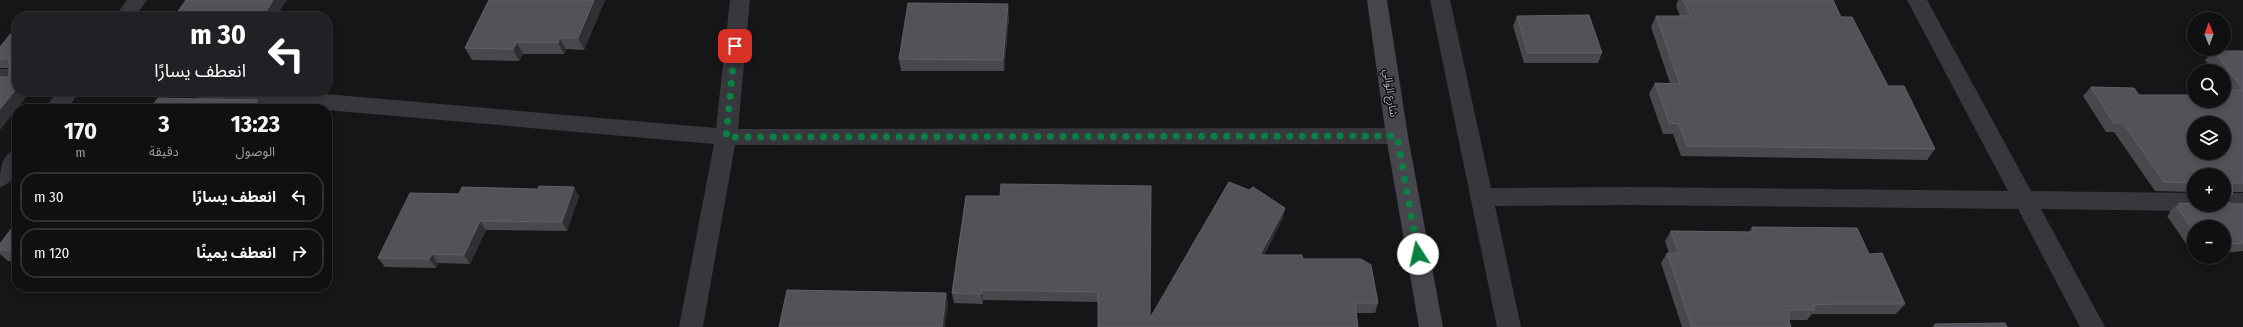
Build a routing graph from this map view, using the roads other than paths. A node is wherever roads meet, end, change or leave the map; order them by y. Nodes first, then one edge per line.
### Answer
1 (137, 0) edge
2 (740, 0) edge
3 (1377, 0) edge
4 (1440, 0) edge
5 (1917, 0) edge
6 (129, 12) edge
7 (0, 76) edge
8 (12, 77) edge
9 (66, 96) edge
10 (258, 96) edge
11 (59, 104) edge
12 (1397, 136) junction
13 (726, 137) junction
14 (12, 163) edge
15 (0, 178) edge
16 (1480, 197) junction
17 (2026, 202) junction
18 (2187, 202) edge
19 (2231, 202) edge
20 (2243, 202) edge
21 (691, 327) edge
22 (1431, 327) edge
23 (1509, 327) edge
24 (2093, 327) edge

1 - 6 street
2 - 13 street
3 - 12 main road, شارع الوالي
4 - 16 street
5 - 17 street
7 - 8 street
9 - 11 street
10 - 13 street
12 - 13 street
12 - 22 main road, شارع الوالي
13 - 21 street
14 - 15 street
16 - 17 street
16 - 23 street
17 - 18 street
17 - 24 street
19 - 20 street

